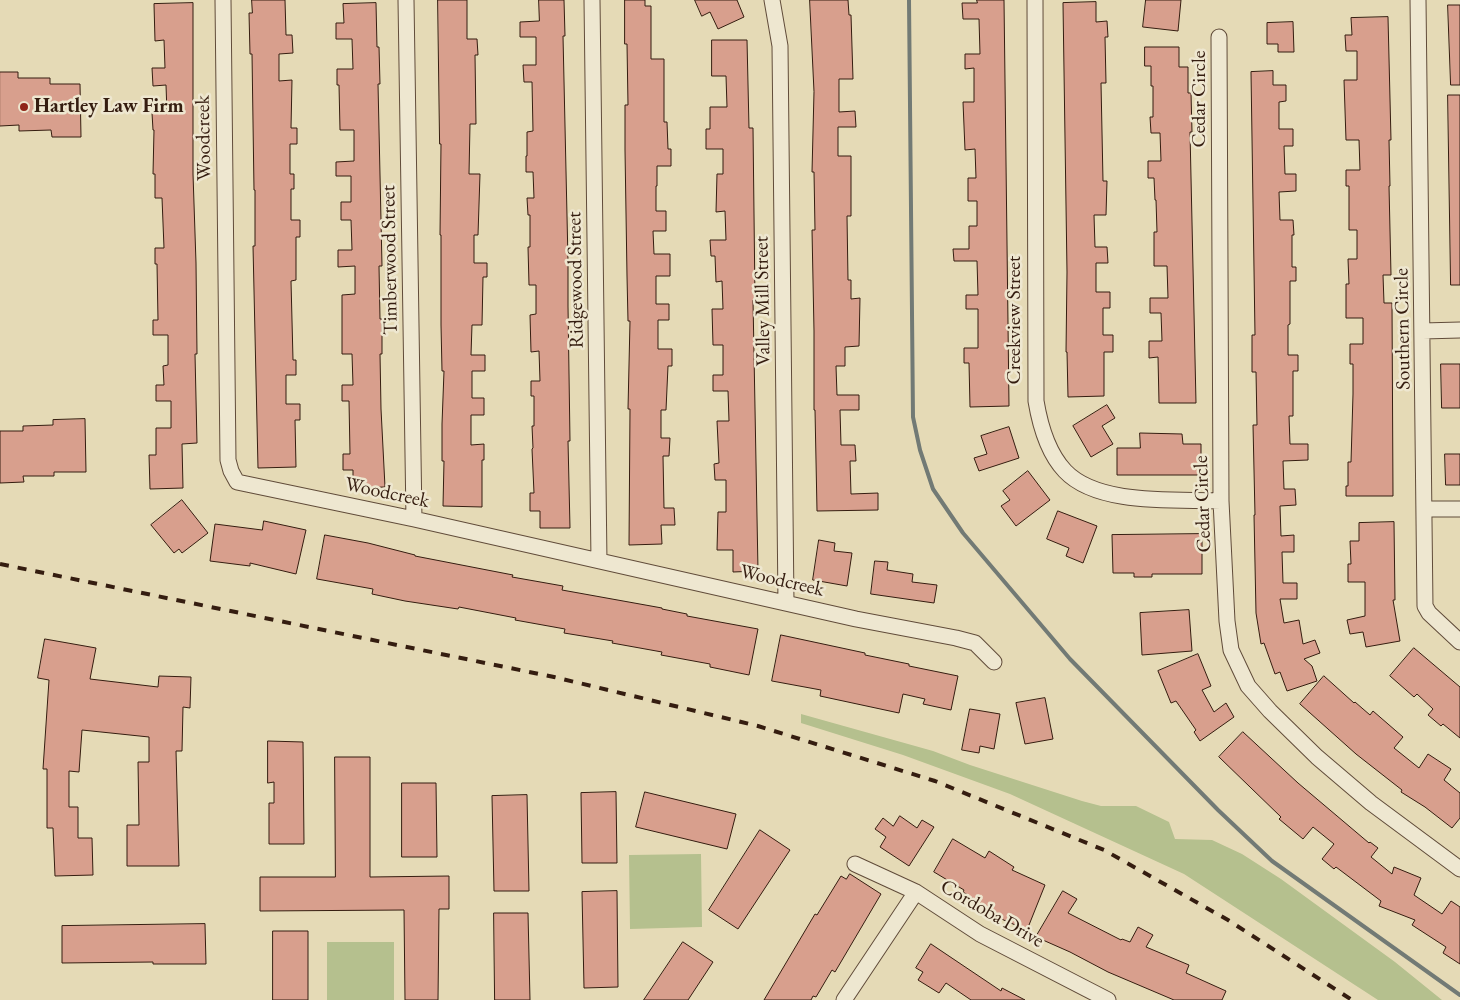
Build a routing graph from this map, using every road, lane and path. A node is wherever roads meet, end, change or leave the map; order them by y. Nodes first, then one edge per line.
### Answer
1 (222, 0) edge
2 (406, 0) edge
3 (592, 0) edge
4 (772, 0) edge
5 (1034, 0) edge
6 (1418, 0) edge
7 (1219, 37) dead end
8 (1460, 330) edge
9 (1423, 331) junction
10 (1221, 501) junction
11 (1425, 509) junction
12 (1460, 510) edge
13 (414, 519) junction
14 (599, 560) junction
15 (786, 603) junction
16 (1460, 642) edge
17 (994, 662) dead end
18 (855, 864) dead end
19 (1460, 869) edge
20 (916, 892) junction
21 (844, 1000) edge
22 (1108, 1000) edge

1 - 13 street, Woodcreek
2 - 13 street, Timberwood Street
3 - 14 street, Ridgewood Street
4 - 15 street, Valley Mill Street
5 - 10 street, Creekview Street
6 - 9 street, Southern Circle
7 - 10 street, Cedar Circle
8 - 9 street
9 - 11 street, Southern Circle
10 - 19 street, Cedar Circle
11 - 12 street
11 - 16 street, Southern Circle
13 - 14 street, Woodcreek
14 - 15 street, Woodcreek
15 - 17 street, Woodcreek
18 - 20 street, Cordoba Drive
20 - 21 street
20 - 22 street, Cordoba Drive

